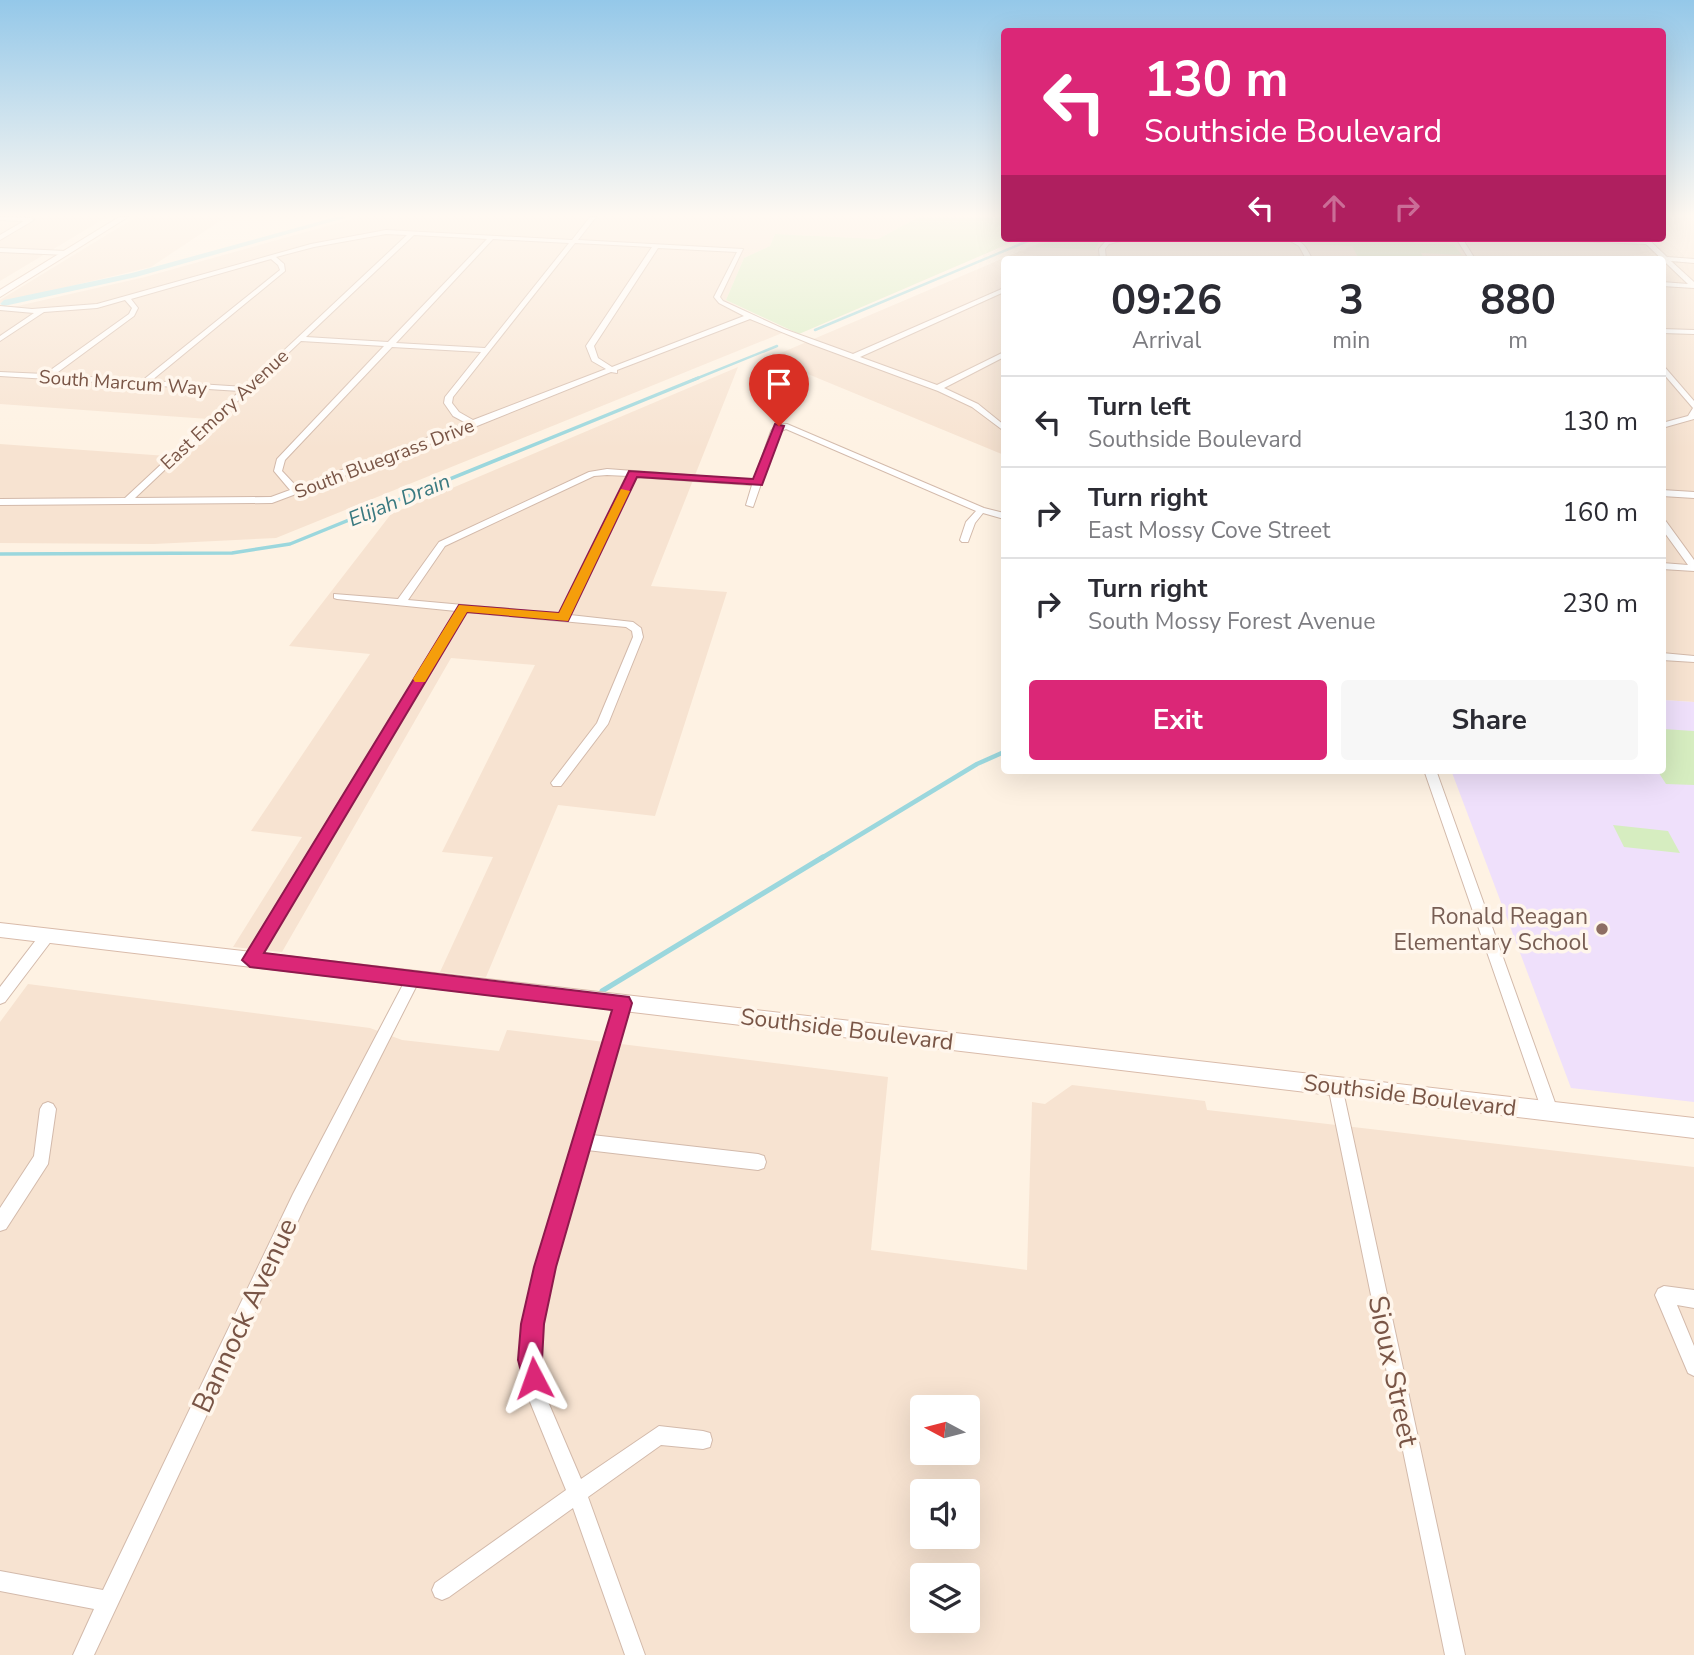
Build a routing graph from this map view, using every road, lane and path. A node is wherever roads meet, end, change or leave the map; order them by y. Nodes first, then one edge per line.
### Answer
1 (140, 294) edge
2 (253, 294) edge
3 (347, 294) edge
4 (439, 294) edge
5 (532, 294) edge
6 (624, 294) edge
7 (718, 294) edge
8 (995, 294) edge
9 (127, 298) junction
10 (0, 308) edge
11 (44, 310) junction
12 (749, 317) junction
13 (1666, 331) edge
14 (1694, 332) edge
15 (0, 339) edge
16 (298, 339) junction
17 (392, 344) junction
18 (488, 350) junction
19 (856, 356) junction
20 (1001, 356) edge
21 (614, 371) junction
22 (1666, 371) edge
23 (0, 374) edge
24 (46, 377) junction
25 (144, 383) junction
26 (246, 389) junction
27 (936, 389) junction
28 (1694, 408) edge
29 (1683, 422) junction
30 (474, 424) junction
31 (1666, 425) edge
32 (1001, 427) edge
33 (1694, 427) edge
34 (633, 474) junction
35 (758, 483) junction
36 (296, 492) junction
37 (1666, 493) edge
38 (1694, 495) edge
39 (127, 501) junction
40 (0, 502) edge
41 (750, 505) dead end
42 (981, 510) junction
43 (1001, 515) edge
44 (1666, 528) edge
45 (965, 540) dead end
46 (1666, 566) edge
47 (1694, 567) edge
48 (337, 596) dead end
49 (401, 602) junction
50 (463, 608) junction
51 (564, 618) junction
52 (638, 630) joint
53 (1666, 656) edge
54 (1694, 659) edge
55 (1431, 774) edge
56 (557, 783) dead end
57 (0, 930) edge
58 (47, 936) junction
59 (250, 960) junction
60 (414, 979) junction
61 (0, 998) edge
62 (623, 1003) junction
63 (1335, 1086) junction
64 (48, 1109) dead end
65 (1550, 1111) junction
66 (1694, 1128) edge
67 (582, 1142) junction
68 (758, 1161) dead end
69 (0, 1223) edge
70 (1694, 1300) edge
71 (1694, 1367) edge
72 (703, 1440) dead end
73 (577, 1494) junction
74 (0, 1581) edge
75 (442, 1590) dead end
76 (108, 1601) junction
77 (83, 1655) edge
78 (635, 1655) edge
79 (1455, 1655) edge

1 - 9 street
2 - 25 street
3 - 16 street, East Emory Avenue
4 - 17 street
5 - 18 street
6 - 21 street
7 - 12 street
8 - 19 street
9 - 11 street
9 - 24 street
10 - 11 street
11 - 15 street
12 - 19 street
12 - 21 street, South Bluegrass Drive
13 - 14 street
16 - 17 street
16 - 26 street, East Emory Avenue
17 - 18 street
17 - 36 street
18 - 30 street
19 - 27 street
20 - 27 street
21 - 30 street, South Bluegrass Drive
22 - 28 street
23 - 24 street, South Marcum Way
24 - 25 street, South Marcum Way
25 - 26 street, South Marcum Way
26 - 39 street, East Emory Avenue
27 - 32 street
28 - 29 street
29 - 31 street
29 - 33 street
30 - 36 street, South Bluegrass Drive
34 - 35 street
34 - 49 street
34 - 51 street
35 - 41 street
35 - 42 street
36 - 39 street, South Bluegrass Drive
37 - 38 street
39 - 40 street, South Bluegrass Drive
42 - 43 street
42 - 45 street
44 - 47 street
46 - 47 street
48 - 49 street
49 - 50 street
50 - 51 street
50 - 59 street
51 - 52 street
52 - 56 street
53 - 54 street
55 - 65 street
57 - 58 main road, Southside Boulevard
58 - 59 main road, Southside Boulevard
58 - 61 street
59 - 60 main road, Southside Boulevard
60 - 62 main road, Southside Boulevard
60 - 76 street, Bannock Avenue
62 - 63 main road, Southside Boulevard
62 - 67 street
63 - 65 main road, Southside Boulevard
63 - 79 street, Sioux Street
64 - 69 street
65 - 66 main road, Southside Boulevard
67 - 68 street
67 - 73 street
70 - 71 street
72 - 73 street
73 - 75 street
73 - 78 street
74 - 76 street
76 - 77 street, Bannock Avenue

